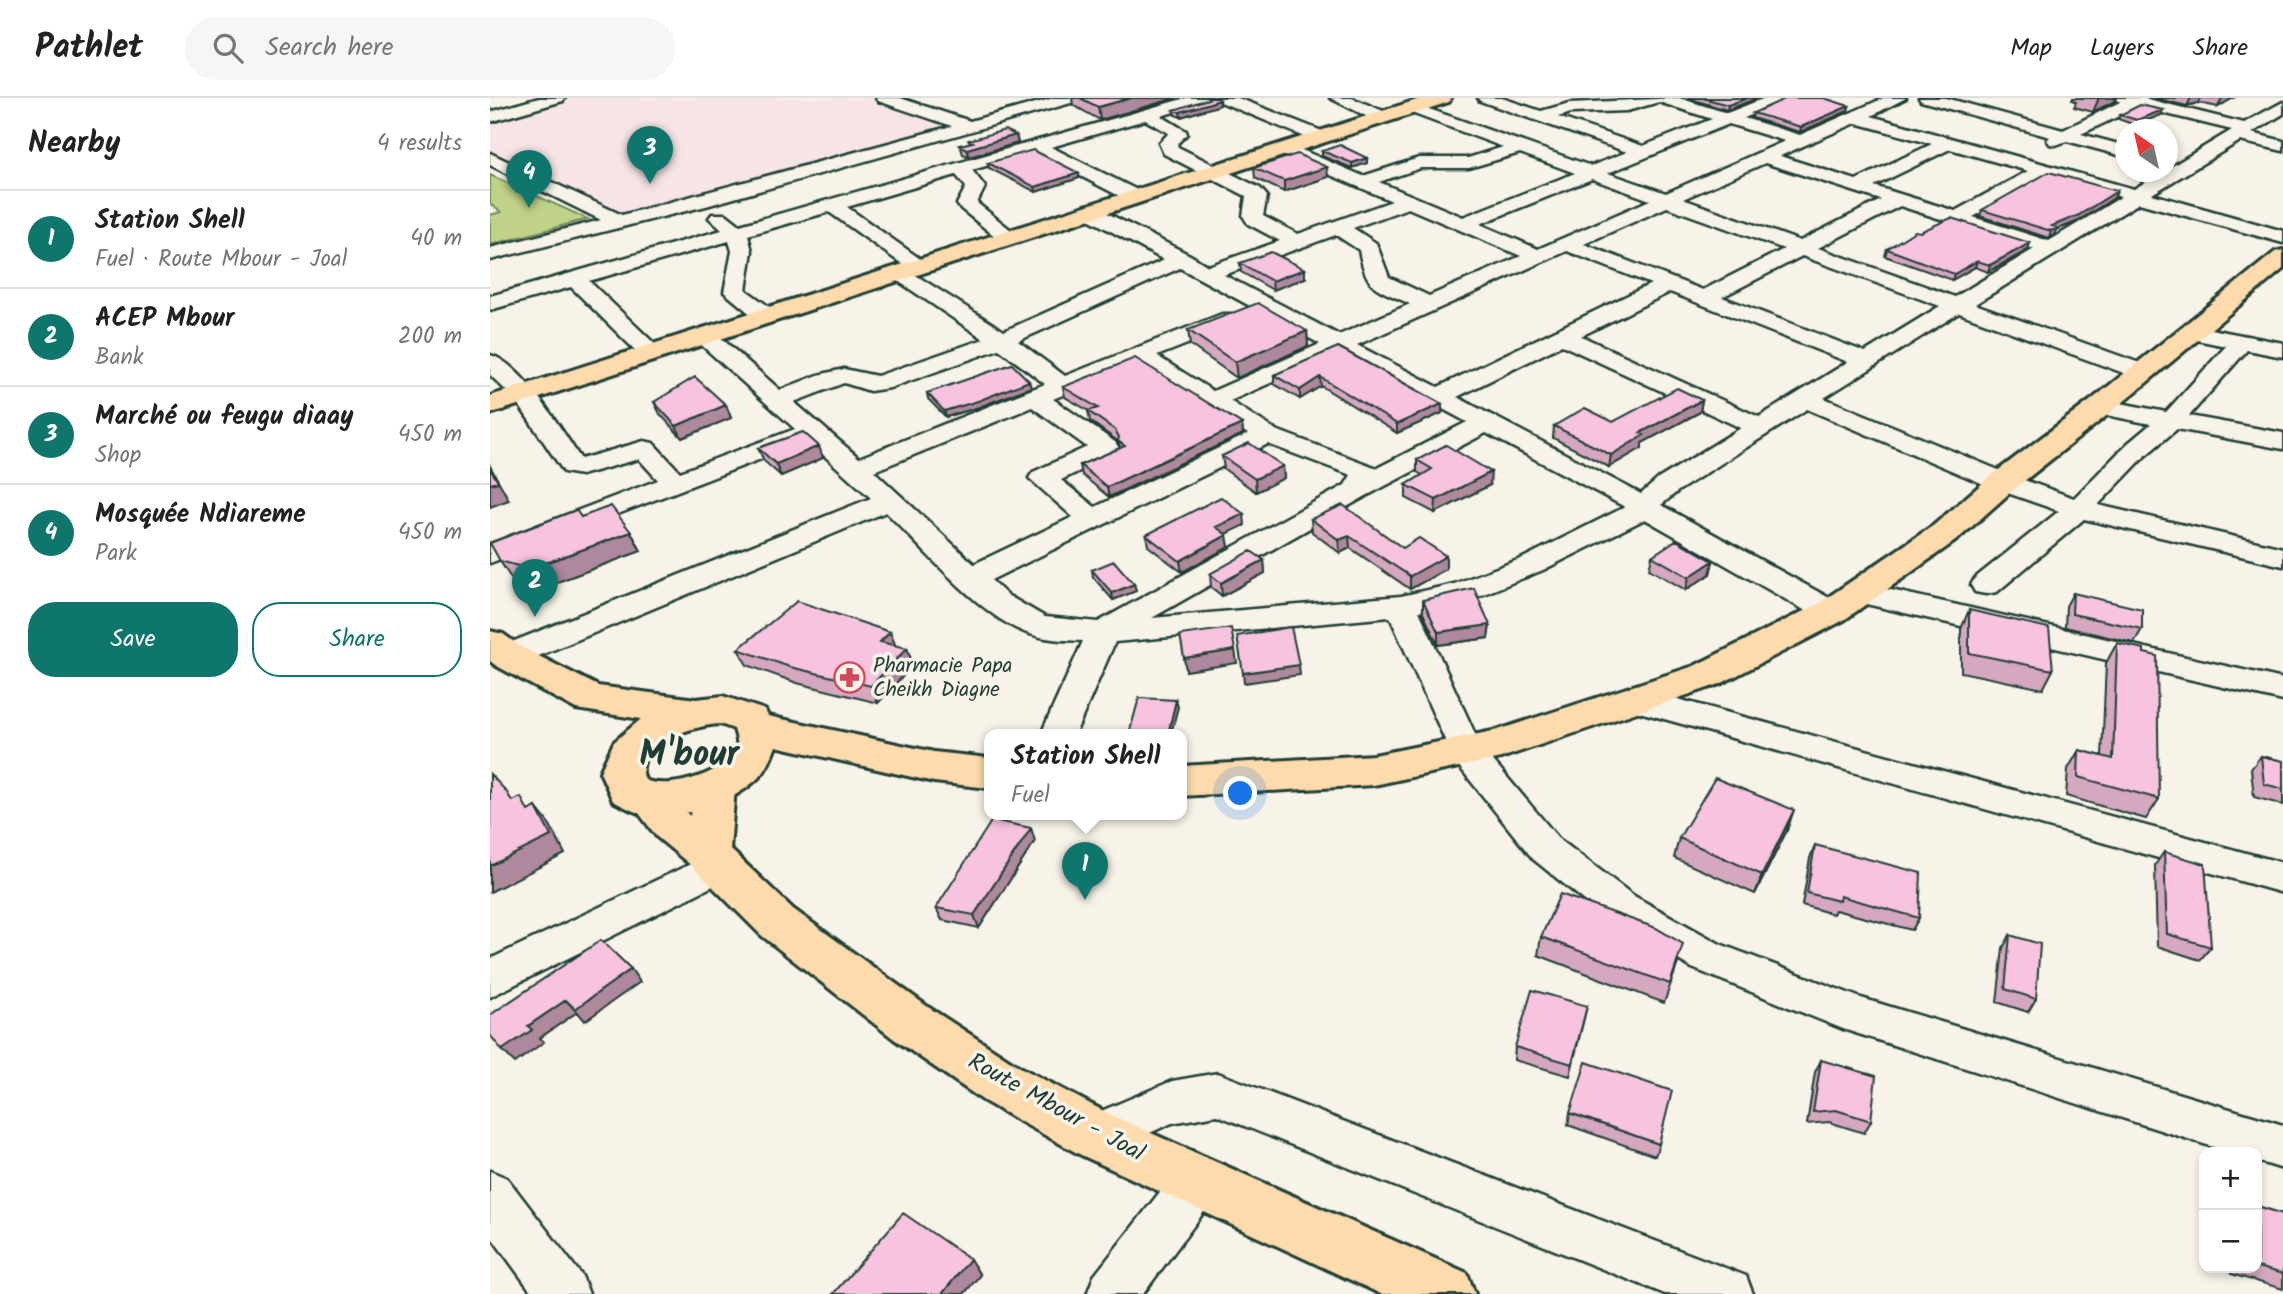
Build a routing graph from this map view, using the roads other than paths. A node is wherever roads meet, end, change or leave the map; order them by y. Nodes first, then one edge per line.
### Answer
1 (557, 98) edge
2 (884, 98) edge
3 (1072, 98) edge
4 (1204, 98) edge
5 (1224, 98) edge
6 (1338, 98) edge
7 (1442, 98) edge
8 (1486, 98) edge
9 (1656, 98) edge
10 (1662, 98) edge
11 (1779, 98) edge
12 (1927, 98) edge
13 (2179, 98) edge
14 (2129, 100) edge
15 (1891, 101) edge
16 (1003, 102) dead end
17 (1049, 104) junction
18 (1859, 107) edge
19 (2283, 107) edge
20 (1412, 108) junction
21 (2161, 108) junction
22 (1030, 109) junction
23 (1146, 114) junction
24 (490, 117) edge
25 (1382, 117) junction
26 (1540, 117) junction
27 (1727, 118) junction
28 (968, 127) junction
29 (1098, 128) junction
30 (2243, 132) junction
31 (2065, 135) junction
32 (1321, 137) junction
33 (1801, 141) junction
34 (1948, 143) junction
35 (1035, 146) junction
36 (2283, 146) edge
37 (1521, 147) junction
38 (888, 149) junction
39 (1284, 149) junction
40 (2115, 149) edge
41 (1641, 151) junction
42 (1764, 157) junction
43 (490, 158) edge
44 (2015, 162) junction
45 (2178, 164) edge
46 (960, 168) junction
47 (2044, 170) junction
48 (1212, 172) junction
49 (1592, 173) junction
50 (930, 177) junction
51 (1362, 182) junction
52 (2156, 182) edge
53 (1856, 187) junction
54 (1136, 197) junction
55 (2138, 197) junction
56 (1667, 200) junction
57 (1897, 200) junction
58 (699, 202) junction
59 (1408, 202) junction
60 (832, 205) junction
61 (1090, 212) junction
62 (1955, 219) junction
63 (620, 222) junction
64 (1463, 224) junction
65 (1339, 228) junction
66 (737, 232) junction
67 (2283, 237) edge
68 (1009, 238) junction
69 (1297, 242) junction
70 (1567, 244) junction
71 (2051, 248) junction
72 (1803, 249) junction
73 (490, 254) edge
74 (1538, 256) junction
75 (1183, 260) junction
76 (2278, 265) edge
77 (909, 270) junction
78 (1209, 273) junction
79 (576, 279) junction
80 (1669, 284) junction
81 (1704, 298) junction
82 (490, 303) edge
83 (1265, 305) junction
84 (1429, 305) junction
85 (1957, 305) junction
86 (767, 316) junction
87 (2190, 332) junction
88 (705, 336) junction
89 (1562, 336) junction
90 (1002, 340) junction
91 (2241, 343) junction
92 (1338, 345) junction
93 (2283, 350) edge
94 (651, 353) junction
95 (1140, 356) junction
96 (1866, 361) junction
97 (490, 362) edge
98 (2140, 371) junction
99 (1064, 387) junction
100 (524, 394) junction
101 (1437, 397) junction
102 (1035, 398) junction
103 (775, 400) junction
104 (1212, 400) junction
105 (1807, 400) junction
106 (490, 405) edge
107 (2100, 407) junction
108 (2172, 420) junction
109 (1485, 423) junction
110 (1761, 428) junction
111 (813, 430) junction
112 (1267, 435) junction
113 (2283, 441) edge
114 (856, 469) junction
115 (2003, 482) junction
116 (676, 483) junction
117 (1356, 490) junction
118 (890, 500) junction
119 (1645, 506) junction
120 (2079, 509) junction
121 (1092, 519) junction
122 (490, 554) edge
123 (2276, 559) edge
124 (970, 578) junction
125 (1986, 585) dead end
126 (1860, 593) junction
127 (1401, 606) junction
128 (1830, 612) junction
129 (1103, 633) junction
130 (499, 650) edge
131 (2283, 690) edge
132 (590, 699) junction
133 (1637, 700) junction
134 (697, 712) junction
135 (1060, 729) edge
136 (752, 744) junction
137 (1466, 751) junction
138 (623, 762) junction
139 (984, 772) edge
140 (1187, 780) edge
141 (714, 789) junction
142 (650, 800) junction
143 (713, 860) junction
144 (2283, 878) edge
145 (490, 979) edge
146 (1096, 1135) junction
147 (2283, 1147) edge
148 (1198, 1181) junction
149 (490, 1195) edge
150 (1720, 1293) edge
151 (564, 1294) edge
152 (1112, 1294) edge
153 (1446, 1294) edge

1 - 24 street
2 - 28 street
3 - 17 street
4 - 23 street
5 - 32 street
6 - 25 street
7 - 20 main road
8 - 26 street
9 - 26 street
10 - 27 street
11 - 27 street
12 - 31 street
13 - 21 street
14 - 21 street
14 - 31 street
15 - 18 street
16 - 22 street
17 - 22 street
17 - 29 street
18 - 33 street
18 - 34 street
19 - 30 street
20 - 25 main road
20 - 37 street
21 - 30 street
22 - 28 street
23 - 29 street
23 - 48 street
25 - 32 main road
26 - 41 street
27 - 33 street
27 - 41 street
28 - 38 street
29 - 35 street
30 - 36 street
30 - 45 street
31 - 40 street
31 - 44 street
32 - 39 main road
33 - 42 street
34 - 44 street
34 - 53 street
35 - 46 street
35 - 54 street
37 - 49 street
37 - 51 street
38 - 50 street
38 - 58 street
39 - 48 main road
39 - 51 street
41 - 49 street
42 - 53 street
42 - 56 street
43 - 63 street
44 - 47 street
46 - 50 street
46 - 68 street
47 - 55 street
47 - 62 street
48 - 54 main road
48 - 69 street
49 - 56 street
49 - 64 street
50 - 60 street
51 - 59 street
52 - 55 street
53 - 57 street
54 - 61 main road
55 - 67 street
55 - 71 street
56 - 70 street
56 - 72 street
57 - 62 street
57 - 72 street
58 - 63 street
58 - 66 street
59 - 64 street
59 - 65 street
60 - 66 street
60 - 77 street
61 - 68 main road
61 - 75 street
62 - 71 street
63 - 73 street
64 - 74 street
65 - 69 street
65 - 84 street
66 - 79 street
66 - 86 street
68 - 77 main road
69 - 78 street
70 - 74 street
70 - 80 street
71 - 85 street
72 - 81 street
72 - 85 street
74 - 84 street
75 - 78 street
75 - 90 street
76 - 87 main road
77 - 86 main road
77 - 90 street
78 - 83 street
79 - 82 street
79 - 94 street
80 - 81 street
80 - 89 street
81 - 96 street
83 - 92 street
83 - 95 street
84 - 92 street
85 - 96 street
85 - 98 street
86 - 88 main road
87 - 91 street
87 - 98 main road
88 - 94 main road
88 - 103 street
89 - 101 street
89 - 110 street
90 - 99 street
90 - 103 street
91 - 93 street
91 - 108 street
92 - 101 street
92 - 104 street
94 - 100 main road
95 - 99 street
95 - 104 street
96 - 105 street
97 - 100 street
98 - 107 main road
99 - 102 street
100 - 106 main road
100 - 116 street
101 - 109 street
102 - 114 street
102 - 121 street
103 - 111 street
104 - 112 street
105 - 110 street
105 - 115 street
107 - 108 street
107 - 115 main road
108 - 113 street
108 - 120 street
109 - 117 street
109 - 119 street
110 - 119 street
111 - 114 street
111 - 116 street
112 - 117 street
112 - 121 street
114 - 118 street
115 - 120 street
115 - 126 main road
116 - 122 street
117 - 129 street
118 - 124 street
118 - 130 street
119 - 127 street
119 - 128 street
120 - 123 street
120 - 125 street
121 - 124 street
124 - 129 street
126 - 128 main road
126 - 131 street
127 - 129 street
127 - 137 street
128 - 133 main road
129 - 135 street
130 - 132 main road
132 - 134 main road
132 - 138 main road
133 - 137 main road
133 - 144 street
134 - 136 main road
134 - 138 main road
136 - 139 main road
136 - 141 main road
137 - 140 main road
137 - 147 street
138 - 142 main road, Route Mbour - Joal
141 - 142 main road
141 - 143 main road
142 - 143 main road, Route Mbour - Joal
143 - 145 street
143 - 146 main road, Route Mbour - Joal
146 - 148 main road, Route Mbour - Joal
146 - 150 street
148 - 152 street
148 - 153 main road, Route Mbour - Joal
149 - 151 street

